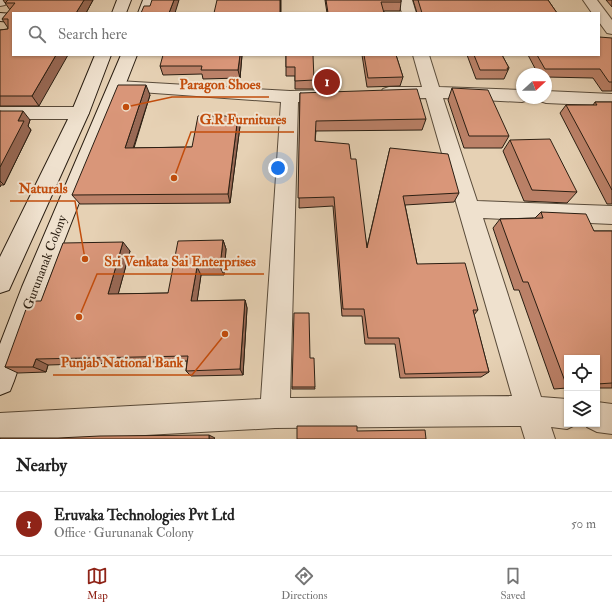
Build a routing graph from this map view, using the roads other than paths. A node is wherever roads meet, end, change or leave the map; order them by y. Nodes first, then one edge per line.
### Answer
1 (2, 0) edge
2 (124, 0) edge
3 (150, 0) edge
4 (405, 0) edge
5 (590, 0) edge
6 (0, 2) edge
7 (119, 12) edge
8 (145, 12) edge
9 (409, 12) edge
10 (604, 14) edge
11 (0, 17) edge
12 (12, 18) edge
13 (612, 30) edge
14 (103, 56) edge
15 (129, 56) edge
16 (421, 56) edge
17 (116, 86) junction
18 (433, 92) junction
19 (370, 94) edge
20 (346, 95) edge
21 (516, 96) edge
22 (290, 97) junction
23 (552, 97) edge
24 (612, 100) edge
25 (0, 113) edge
26 (80, 113) junction
27 (468, 209) junction
28 (612, 215) edge
29 (0, 282) edge
30 (0, 382) edge
31 (531, 411) junction
32 (275, 414) junction
33 (564, 414) edge
34 (600, 417) edge
35 (612, 418) edge
36 (0, 428) edge
37 (540, 439) edge

1 - 6 street
2 - 7 street
3 - 8 street
4 - 9 street
5 - 10 street
10 - 13 street
11 - 12 street
14 - 26 street
15 - 17 street, Gurunanak Colony
16 - 18 street
17 - 22 street
17 - 30 street, Gurunanak Colony
18 - 19 street
18 - 21 street
18 - 27 street
20 - 22 street
22 - 32 street
23 - 24 street
25 - 26 street
26 - 29 street
27 - 28 street
27 - 31 street
31 - 32 street
31 - 33 street
31 - 37 street
32 - 36 street
34 - 35 street

